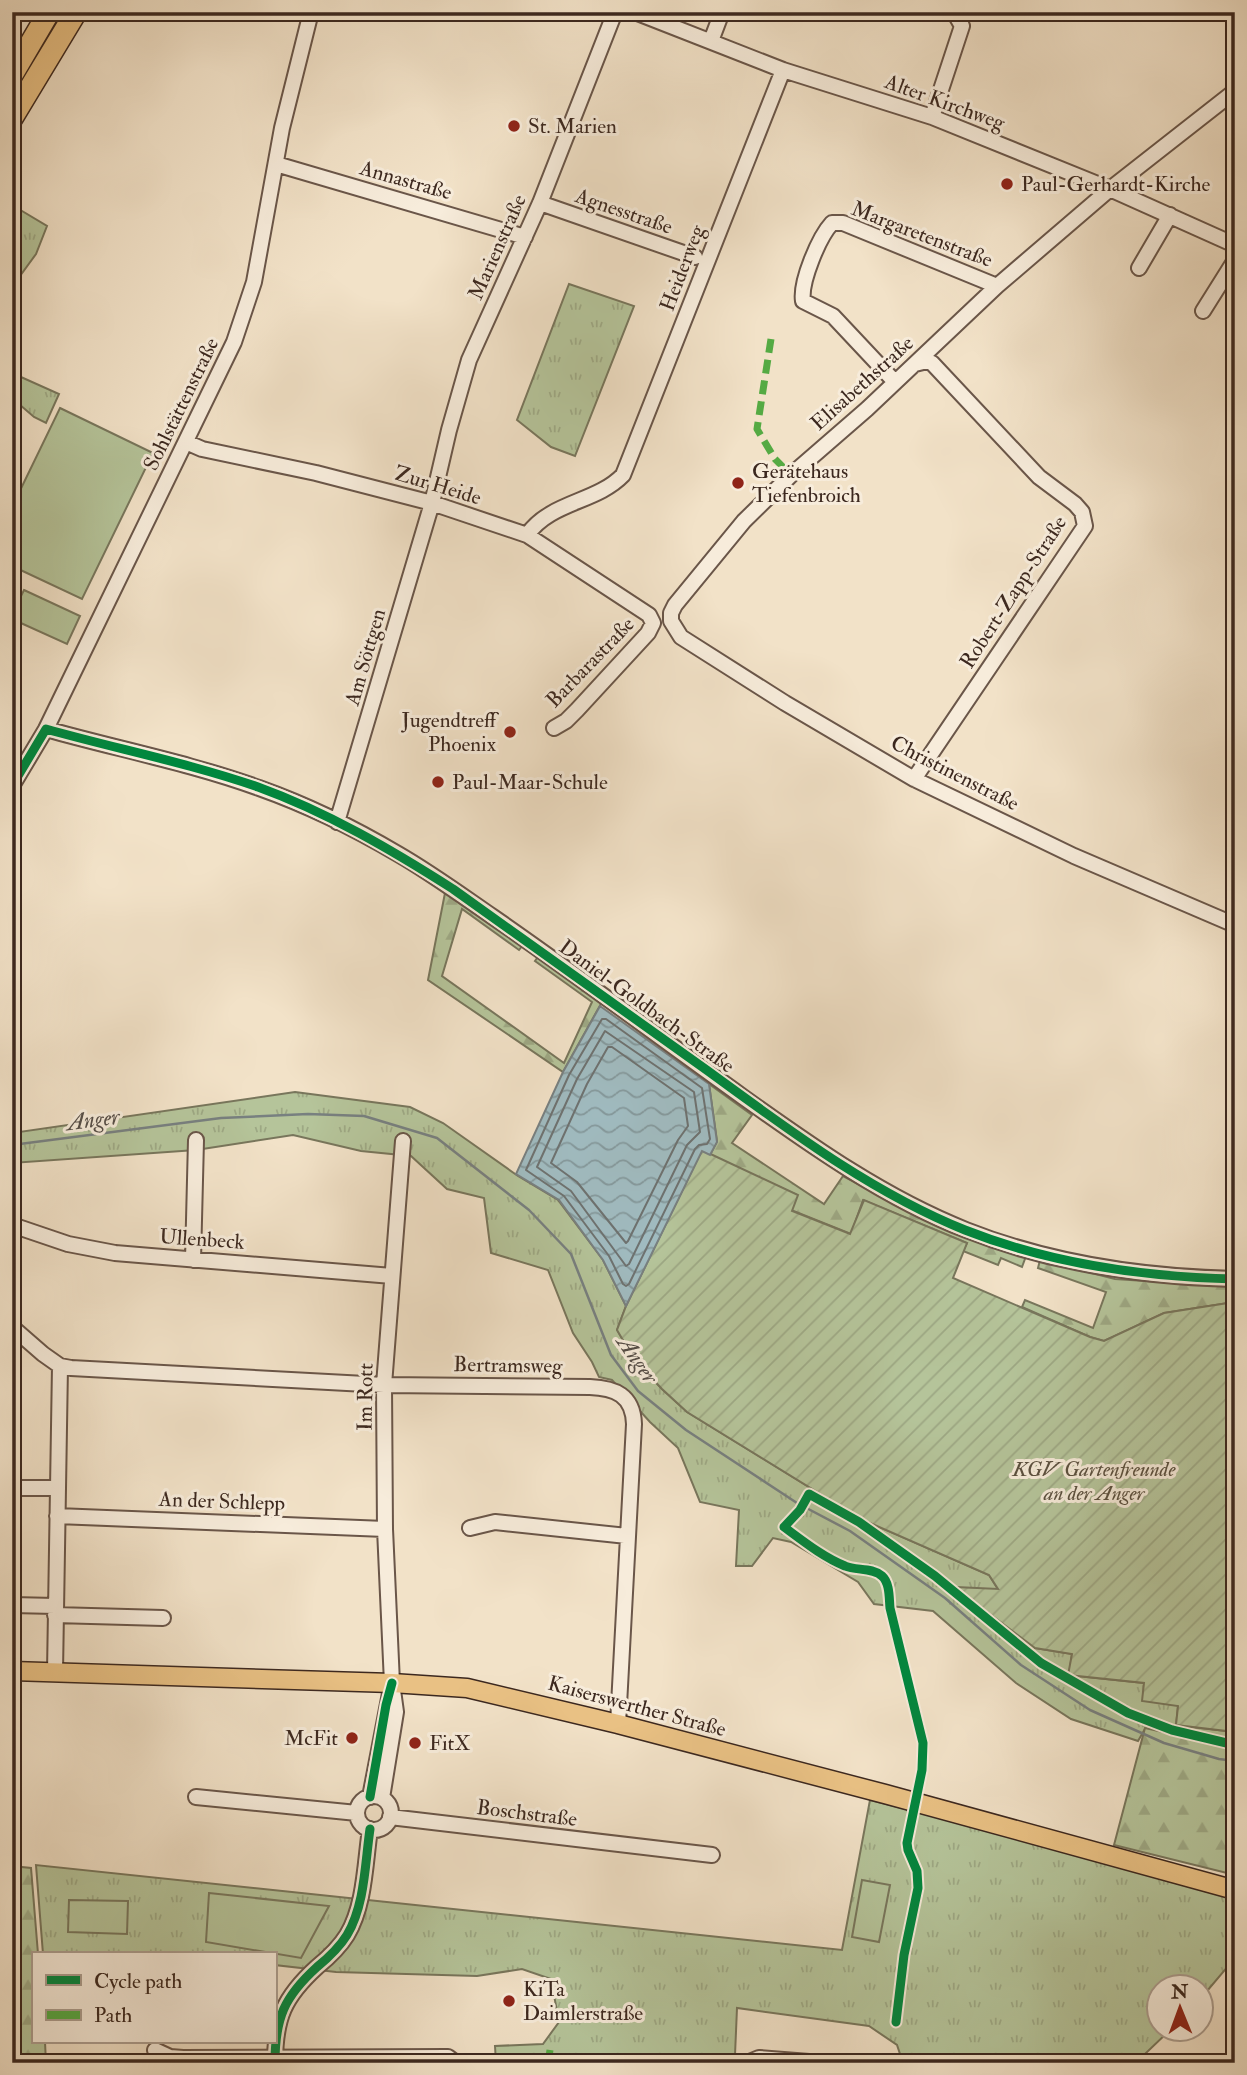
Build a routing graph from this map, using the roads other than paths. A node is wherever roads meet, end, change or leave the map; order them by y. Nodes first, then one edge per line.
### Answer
1 (49, 12) edge
2 (76, 12) edge
3 (311, 12) edge
4 (615, 12) edge
5 (635, 12) edge
6 (722, 12) edge
7 (954, 12) edge
8 (711, 41) junction
9 (783, 70) junction
10 (12, 75) edge
11 (1235, 91) edge
12 (932, 117) junction
13 (12, 118) edge
14 (276, 164) junction
15 (1111, 189) junction
16 (540, 204) junction
17 (1170, 215) junction
18 (524, 237) junction
19 (1235, 245) edge
20 (695, 257) dead end
21 (1235, 260) edge
22 (1139, 268) dead end
23 (997, 286) junction
24 (1203, 310) dead end
25 (915, 364) junction
26 (895, 382) junction
27 (186, 442) junction
28 (432, 503) junction
29 (527, 535) junction
30 (653, 623) junction
31 (672, 625) junction
32 (554, 728) dead end
33 (46, 729) junction
34 (914, 779) junction
35 (12, 786) edge
36 (337, 822) junction
37 (1235, 925) edge
38 (196, 1140) dead end
39 (403, 1141) dead end
40 (12, 1225) edge
41 (193, 1260) junction
42 (392, 1276) junction
43 (1235, 1279) edge
44 (12, 1326) edge
45 (60, 1366) junction
46 (384, 1385) junction
47 (12, 1488) edge
48 (58, 1489) junction
49 (57, 1516) junction
50 (470, 1528) dead end
51 (385, 1529) junction
52 (627, 1536) junction
53 (12, 1605) edge
54 (55, 1611) junction
55 (163, 1618) dead end
56 (12, 1671) edge
57 (55, 1672) junction
58 (393, 1683) junction
59 (618, 1724) junction
60 (196, 1797) dead end
61 (376, 1798) junction
62 (357, 1813) junction
63 (390, 1817) junction
64 (370, 1829) junction
65 (712, 1855) dead end
66 (1235, 1890) edge
67 (155, 2050) dead end
68 (275, 2061) edge
69 (456, 2063) edge
70 (747, 2063) edge
71 (822, 2063) edge

1 - 10 highway
2 - 13 highway
3 - 14 street, Sohlstättenstraße
4 - 16 street, Marienstraße
5 - 8 street, Alter Kirchweg
6 - 8 street
7 - 12 street
8 - 9 street, Alter Kirchweg
9 - 12 street, Alter Kirchweg
9 - 29 street, Heiderweg
11 - 15 street, Elisabethstraße
12 - 15 street, Alter Kirchweg
14 - 18 street, Annastraße
14 - 27 street, Sohlstättenstraße
15 - 17 street, Alter Kirchweg
15 - 23 street, Elisabethstraße
16 - 18 street, Marienstraße
16 - 20 street, Agnesstraße
17 - 19 street, Alter Kirchweg
17 - 22 street
18 - 28 street, Marienstraße
21 - 24 street
23 - 25 street, Elisabethstraße
23 - 26 street, Margaretenstraße
25 - 26 street, Elisabethstraße
25 - 34 street, Robert-Zapp-Straße
26 - 31 street, Elisabethstraße
27 - 28 street, Zur Heide
27 - 33 street, Sohlstättenstraße
28 - 29 street, Zur Heide
28 - 36 street, Am Söttgen
29 - 30 street, Zur Heide
30 - 31 street
30 - 32 street, Barbarastraße
31 - 34 street, Christinenstraße
33 - 35 street, Sohlstättenstraße
33 - 36 street, Daniel-Goldbach-Straße
34 - 37 street, Christinenstraße
36 - 43 street, Daniel-Goldbach-Straße
38 - 41 street
39 - 42 street, Im Rott
40 - 41 street, Ullenbeck
41 - 42 street, Ullenbeck
42 - 46 street, Im Rott
44 - 45 street
45 - 46 street, Bertramsweg
45 - 48 street
46 - 51 street, Im Rott
46 - 52 street, Bertramsweg
47 - 48 street
48 - 49 street
49 - 51 street, An der Schlepp
49 - 54 street
50 - 52 street
51 - 58 street, Im Rott
52 - 59 street, Bertramsweg
53 - 54 street
54 - 55 street
54 - 57 street
56 - 57 main road, Kaiserswerther Straße
57 - 58 main road, Kaiserswerther Straße
58 - 59 main road, Kaiserswerther Straße
58 - 61 street, Im Rott
59 - 66 main road, Kaiserswerther Straße
60 - 62 street
61 - 62 street
61 - 63 street
62 - 64 street
63 - 64 street
63 - 65 street, Boschstraße
64 - 68 street
67 - 68 street
68 - 69 street
70 - 71 street

